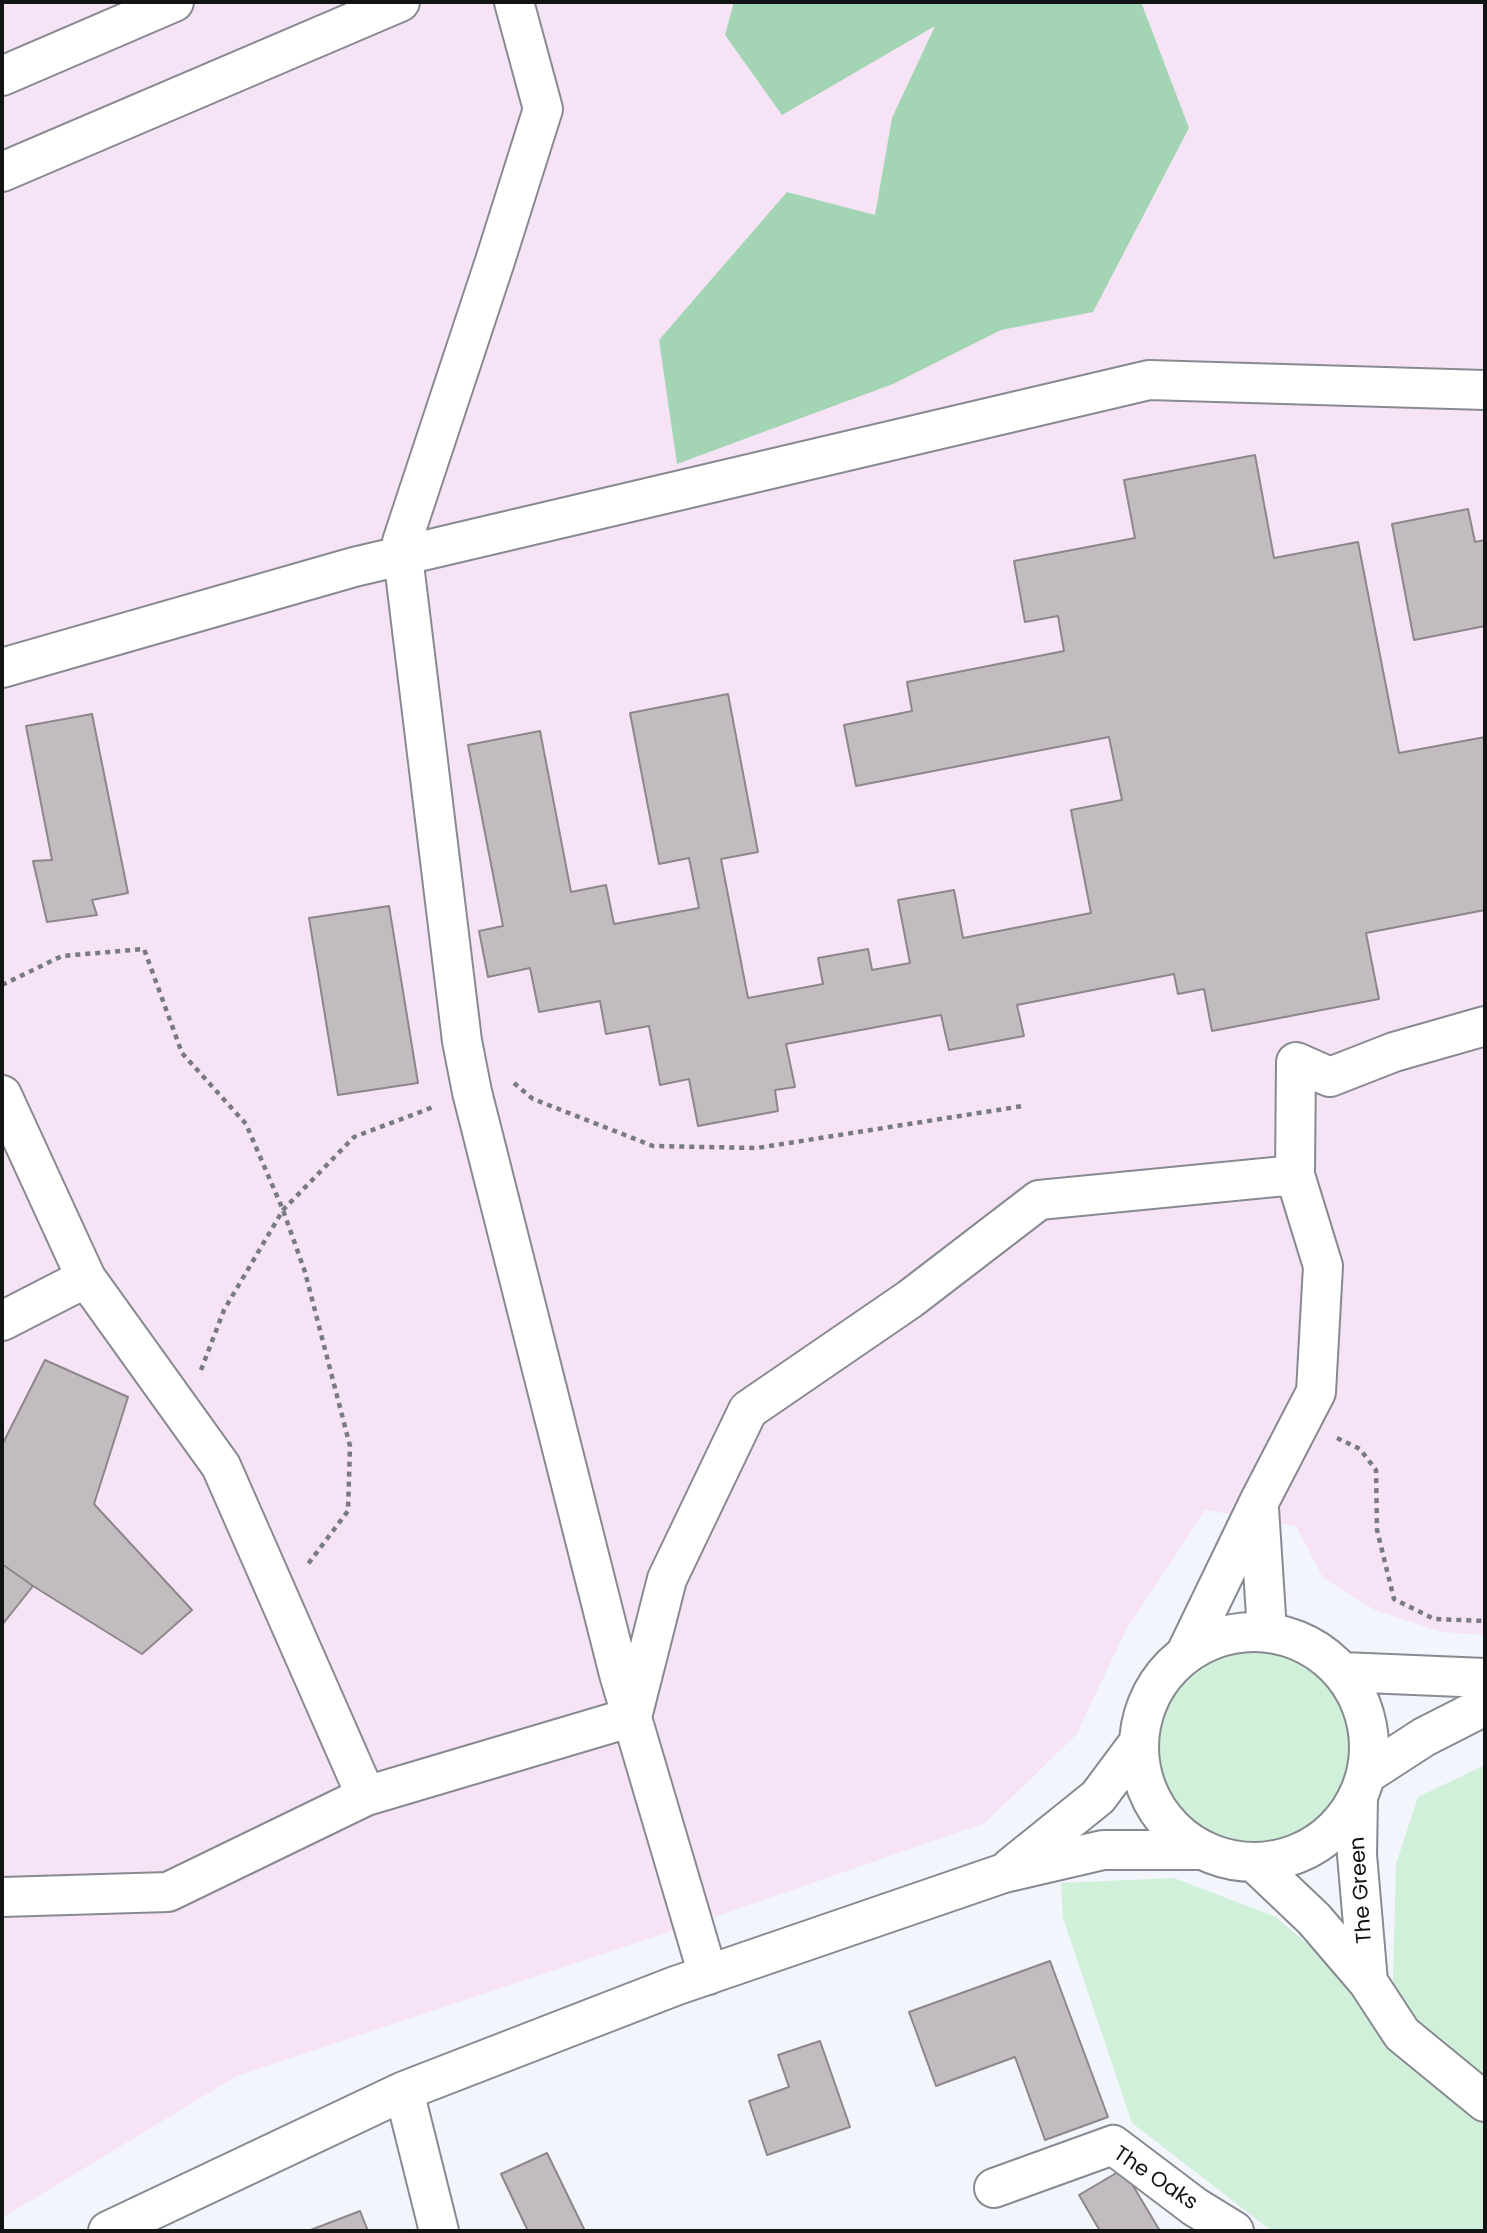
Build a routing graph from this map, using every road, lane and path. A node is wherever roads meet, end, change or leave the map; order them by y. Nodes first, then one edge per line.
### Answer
1 (174, 2) edge
2 (400, 2) edge
3 (514, 2) edge
4 (2, 76) edge
5 (2, 172) edge
6 (1485, 390) edge
7 (403, 556) junction
8 (2, 668) edge
9 (2, 985) edge
10 (1485, 1026) edge
11 (512, 1082) dead end
12 (472, 1092) junction
13 (2, 1095) edge
14 (1023, 1106) dead end
15 (1295, 1175) junction
16 (283, 1210) junction
17 (86, 1278) junction
18 (2, 1321) edge
19 (184, 1415) junction
20 (1301, 1421) junction
21 (1259, 1502) junction
22 (280, 1602) junction
23 (1485, 1621) edge
24 (1267, 1632) junction
25 (1186, 1653) junction
26 (1342, 1672) junction
27 (1485, 1678) edge
28 (1485, 1706) edge
29 (632, 1717) junction
30 (1139, 1742) junction
31 (1363, 1785) junction
32 (366, 1796) junction
33 (1203, 1850) junction
34 (1254, 1862) junction
35 (1004, 1873) junction
36 (2, 1897) edge
37 (708, 1975) junction
38 (1368, 1982) junction
39 (404, 2091) junction
40 (1485, 2102) edge
41 (994, 2188) dead end
42 (108, 2231) edge
43 (439, 2231) edge
44 (1234, 2231) edge

1 - 4 street
2 - 5 street
3 - 7 street
6 - 7 street
7 - 8 street
7 - 12 street
9 - 16 path
10 - 15 street
11 - 14 path
12 - 16 path
12 - 29 street
13 - 17 street
15 - 20 street
15 - 29 street
16 - 19 path
16 - 22 path
17 - 18 street
17 - 19 street
19 - 22 street
20 - 21 street
20 - 23 path
21 - 24 street
21 - 25 street
22 - 32 street
24 - 25 street
24 - 26 street
25 - 30 street
26 - 27 street
26 - 31 street
28 - 31 street
29 - 32 street
29 - 37 street
30 - 33 street
30 - 35 street
31 - 34 street
31 - 38 street, The Green
32 - 36 street
33 - 34 street
33 - 35 street
34 - 38 street, The Green
35 - 37 street
37 - 39 street
38 - 40 street, The Green
39 - 42 street
39 - 43 street
41 - 44 street, The Oaks

